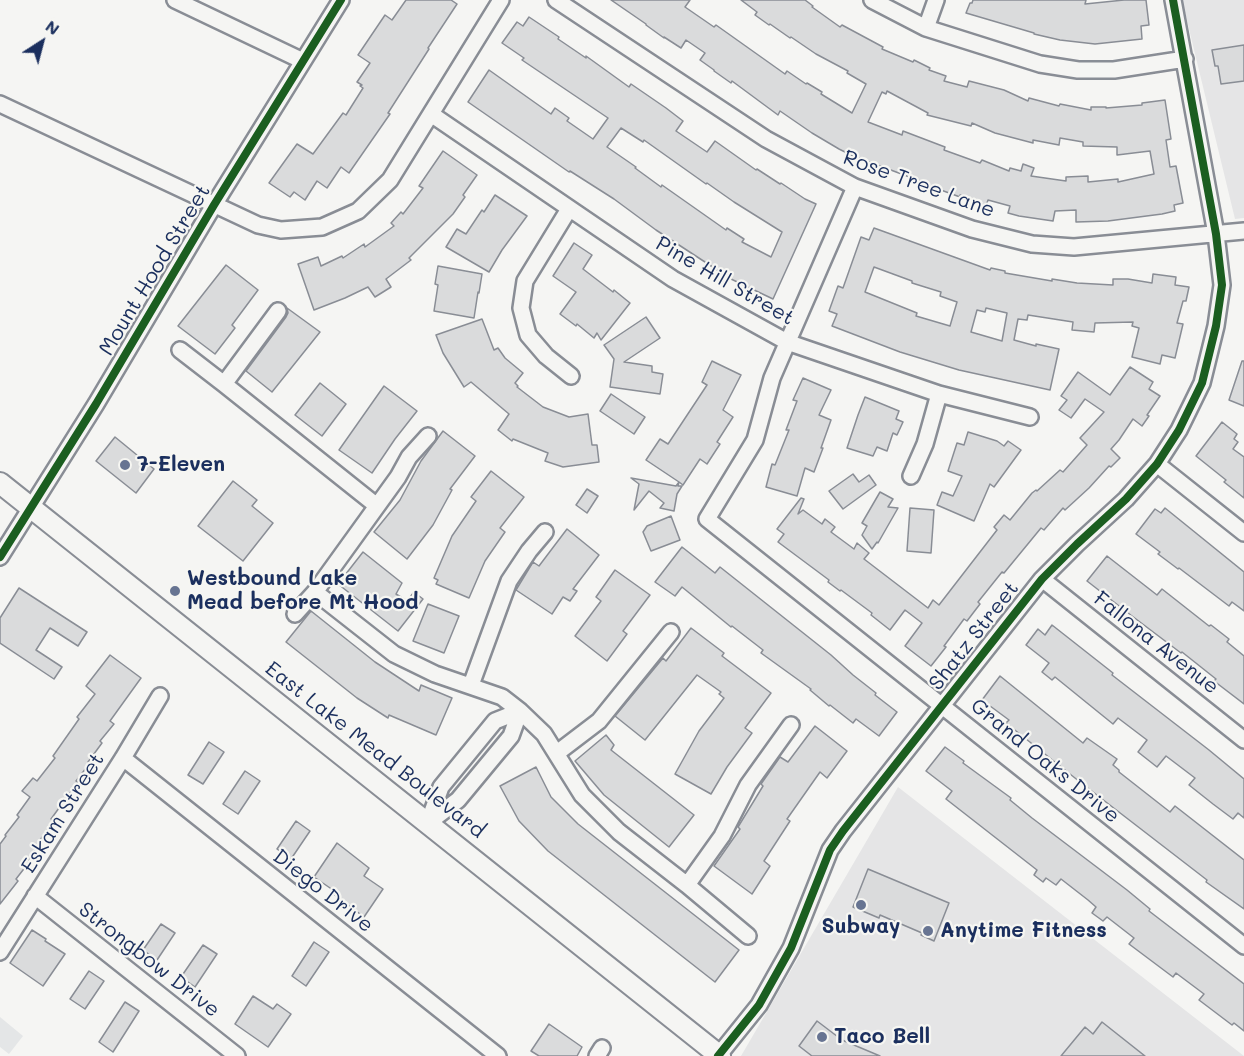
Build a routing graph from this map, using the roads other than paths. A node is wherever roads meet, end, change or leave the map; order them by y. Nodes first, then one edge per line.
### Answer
1 (175, 0) edge
2 (340, 0) edge
3 (501, 0) edge
4 (556, 0) edge
5 (872, 0) edge
6 (936, 0) edge
7 (1173, 0) edge
8 (926, 28) junction
9 (1185, 59) junction
10 (303, 60) junction
11 (0, 104) edge
12 (430, 114) junction
13 (855, 187) junction
14 (214, 205) junction
15 (569, 209) junction
16 (1244, 231) edge
17 (1216, 234) junction
18 (278, 312) dead end
19 (787, 342) junction
20 (180, 350) dead end
21 (571, 376) dead end
22 (224, 384) junction
23 (939, 394) junction
24 (1030, 417) dead end
25 (428, 436) dead end
26 (1156, 464) junction
27 (911, 476) dead end
28 (0, 483) edge
29 (376, 506) junction
30 (31, 508) junction
31 (545, 532) dead end
32 (1244, 533) edge
33 (0, 557) edge
34 (1042, 579) junction
35 (315, 592) junction
36 (296, 614) dead end
37 (671, 632) dead end
38 (471, 685) junction
39 (160, 696) dead end
40 (942, 706) junction
41 (520, 711) junction
42 (791, 725) dead end
43 (1244, 740) edge
44 (557, 753) junction
45 (123, 758) junction
46 (428, 823) junction
47 (687, 885) junction
48 (35, 896) junction
49 (748, 936) dead end
50 (1244, 946) edge
51 (0, 952) edge
52 (237, 1056) edge
53 (498, 1056) edge
54 (722, 1056) edge

1 - 10 street
2 - 10 street, Mount Hood Street
3 - 12 street
4 - 13 street, Rose Tree Lane
5 - 8 street
6 - 8 street
7 - 9 street, Shatz Street
8 - 9 street
9 - 17 street, Shatz Street
10 - 14 street, Mount Hood Street
11 - 14 street
12 - 14 street
12 - 15 street, Pine Hill Street
13 - 17 street, Rose Tree Lane
13 - 19 street
14 - 30 street, Mount Hood Street
15 - 19 street, Pine Hill Street
15 - 21 street
16 - 17 street, Rose Tree Lane
17 - 26 street, Shatz Street
18 - 22 street
19 - 23 street, Pine Hill Street
19 - 40 street, Grand Oaks Drive
20 - 22 street
22 - 29 street
23 - 24 street, Pine Hill Street
23 - 27 street
25 - 29 street
26 - 32 street
26 - 34 street, Shatz Street
28 - 30 main road, East Lake Mead Boulevard
29 - 35 street
30 - 33 street, Mount Hood Street
30 - 46 main road, East Lake Mead Boulevard
31 - 38 street
34 - 40 street, Shatz Street
34 - 43 street, Fallona Avenue
35 - 36 street
35 - 38 street
37 - 44 street
38 - 41 street
39 - 45 street, Eskam Street
40 - 50 street, Grand Oaks Drive
40 - 54 street, Shatz Street
41 - 44 street
41 - 46 street
41 - 46 street
42 - 47 street
44 - 47 street
45 - 48 street, Eskam Street
45 - 53 street, Diego Drive
46 - 54 main road, East Lake Mead Boulevard
47 - 49 street
48 - 51 street, Eskam Street
48 - 52 street, Strongbow Drive

